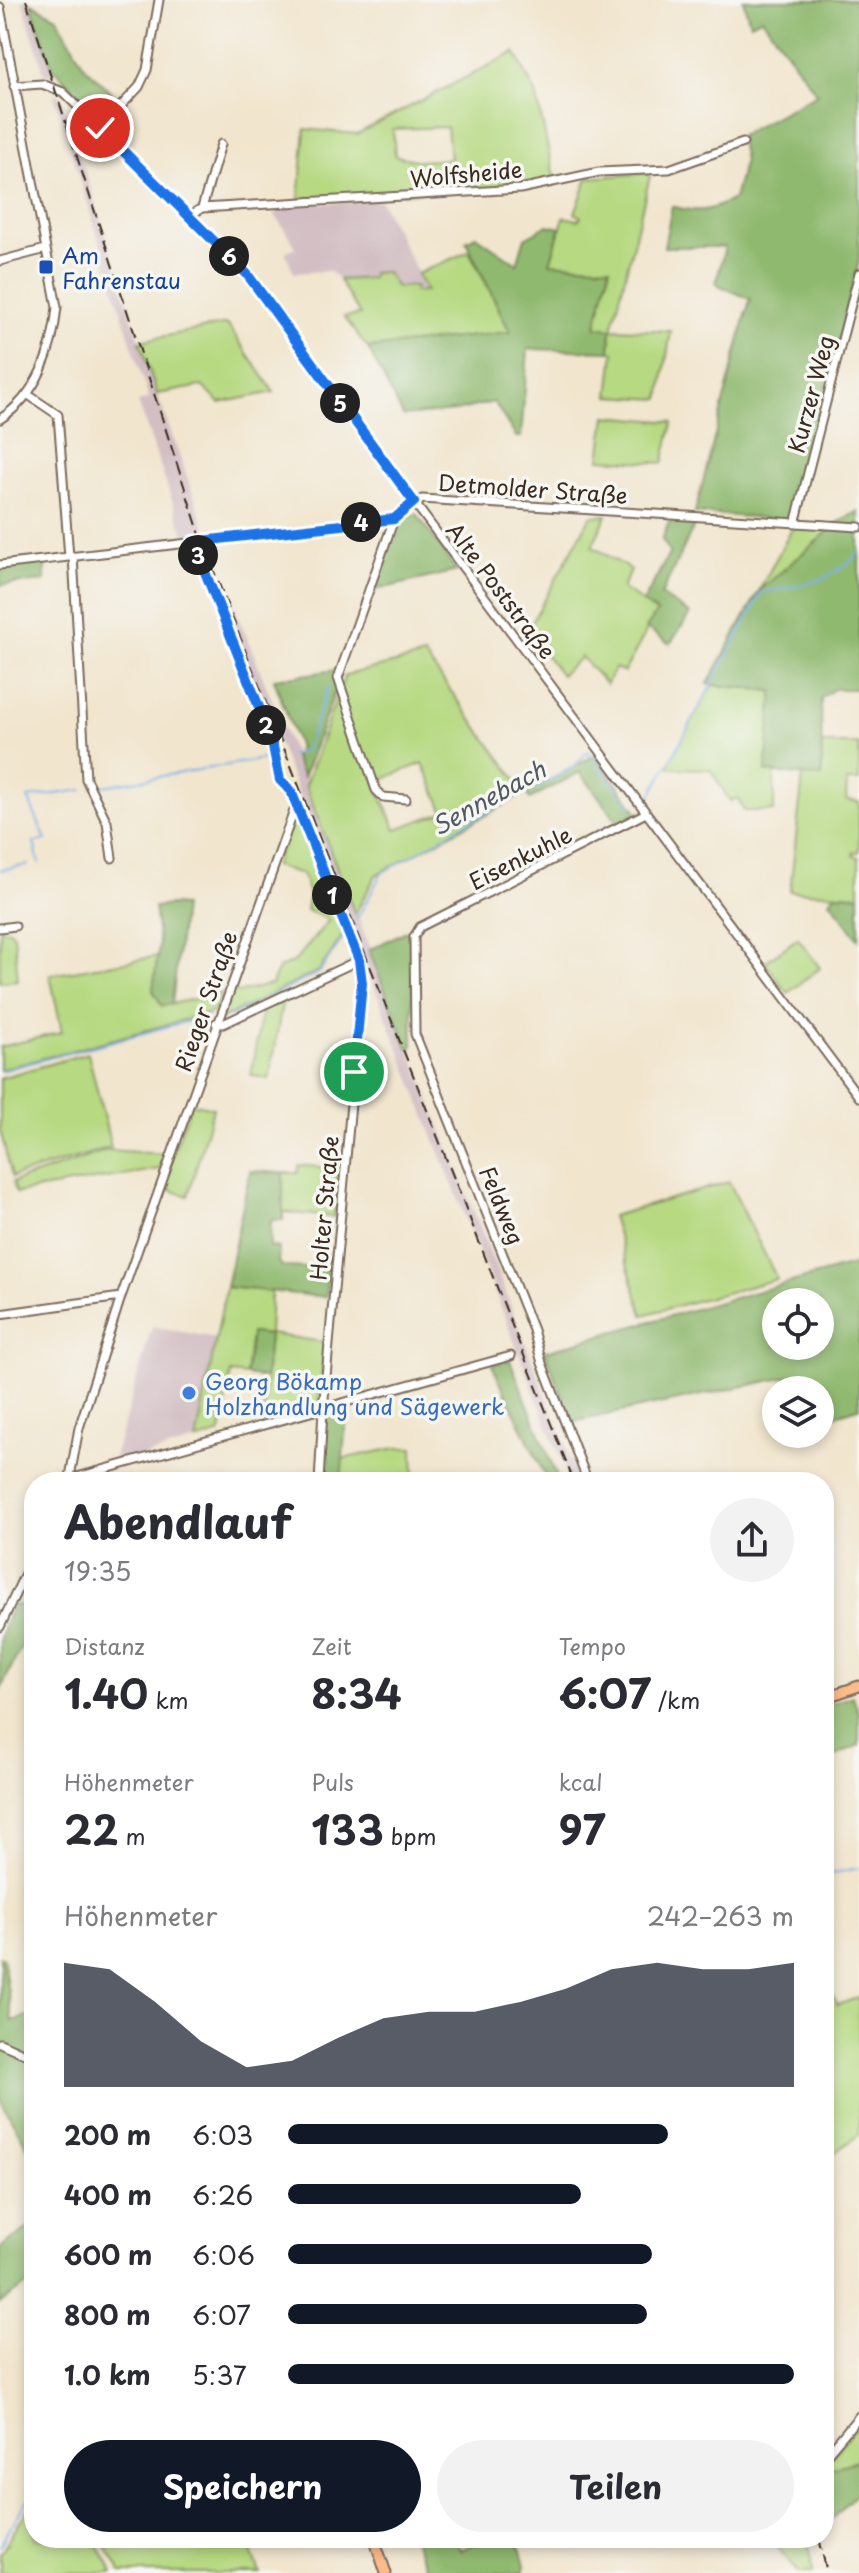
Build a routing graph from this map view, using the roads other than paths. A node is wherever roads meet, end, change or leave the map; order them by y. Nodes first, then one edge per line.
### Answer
1 (159, 0) edge
2 (0, 7) edge
3 (14, 86) junction
4 (100, 128) junction
5 (743, 143) dead end
6 (221, 144) dead end
7 (202, 208) junction
8 (189, 216) junction
9 (46, 249) junction
10 (0, 261) edge
11 (859, 273) edge
12 (27, 394) junction
13 (0, 419) edge
14 (414, 502) junction
15 (394, 519) junction
16 (795, 524) junction
17 (859, 527) edge
18 (193, 542) junction
19 (71, 556) junction
20 (0, 565) edge
21 (406, 799) dead end
22 (296, 805) junction
23 (646, 813) junction
24 (112, 858) dead end
25 (15, 926) dead end
26 (0, 928) edge
27 (414, 937) joint
28 (359, 960) junction
29 (216, 1023) junction
30 (859, 1097) edge
31 (121, 1297) junction
32 (0, 1314) edge
33 (511, 1356) dead end
34 (323, 1410) junction
35 (71, 1472) edge
36 (101, 1472) edge
37 (320, 1472) edge
38 (584, 1472) edge
39 (24, 1575) edge
40 (0, 1627) edge
41 (859, 1686) edge
42 (834, 1695) edge
43 (0, 2043) edge
44 (24, 2054) edge
45 (859, 2416) edge
46 (834, 2446) edge
47 (377, 2548) edge
48 (386, 2573) edge

1 - 4 street
2 - 3 street
3 - 4 street, Alte Poststraße
3 - 9 street
4 - 8 street, Alte Poststraße
5 - 7 street, Wolfsheide
6 - 7 street
7 - 8 street, Wolfsheide
8 - 14 street, Alte Poststraße
9 - 10 street
9 - 12 street
11 - 16 street, Kurzer Weg
12 - 13 street
12 - 19 street
14 - 15 street, Detmolder Straße
14 - 16 street, Detmolder Straße
14 - 23 street, Alte Poststraße
15 - 18 street
15 - 21 street
16 - 17 street, Detmolder Straße
18 - 19 street
18 - 22 street
19 - 20 street
19 - 24 street
22 - 28 street, Holter Straße
22 - 29 street, Rieger Straße
23 - 27 street, Eisenkuhle
23 - 30 street, Alte Poststraße
25 - 26 street
27 - 38 street, Feldweg
28 - 29 street
28 - 34 street, Holter Straße
29 - 31 street, Rieger Straße
31 - 32 street
31 - 35 street, Rieger Straße
33 - 34 street
34 - 36 street
34 - 37 street, Holter Straße
39 - 40 street
41 - 42 main road
43 - 44 street
45 - 46 street
47 - 48 main road

